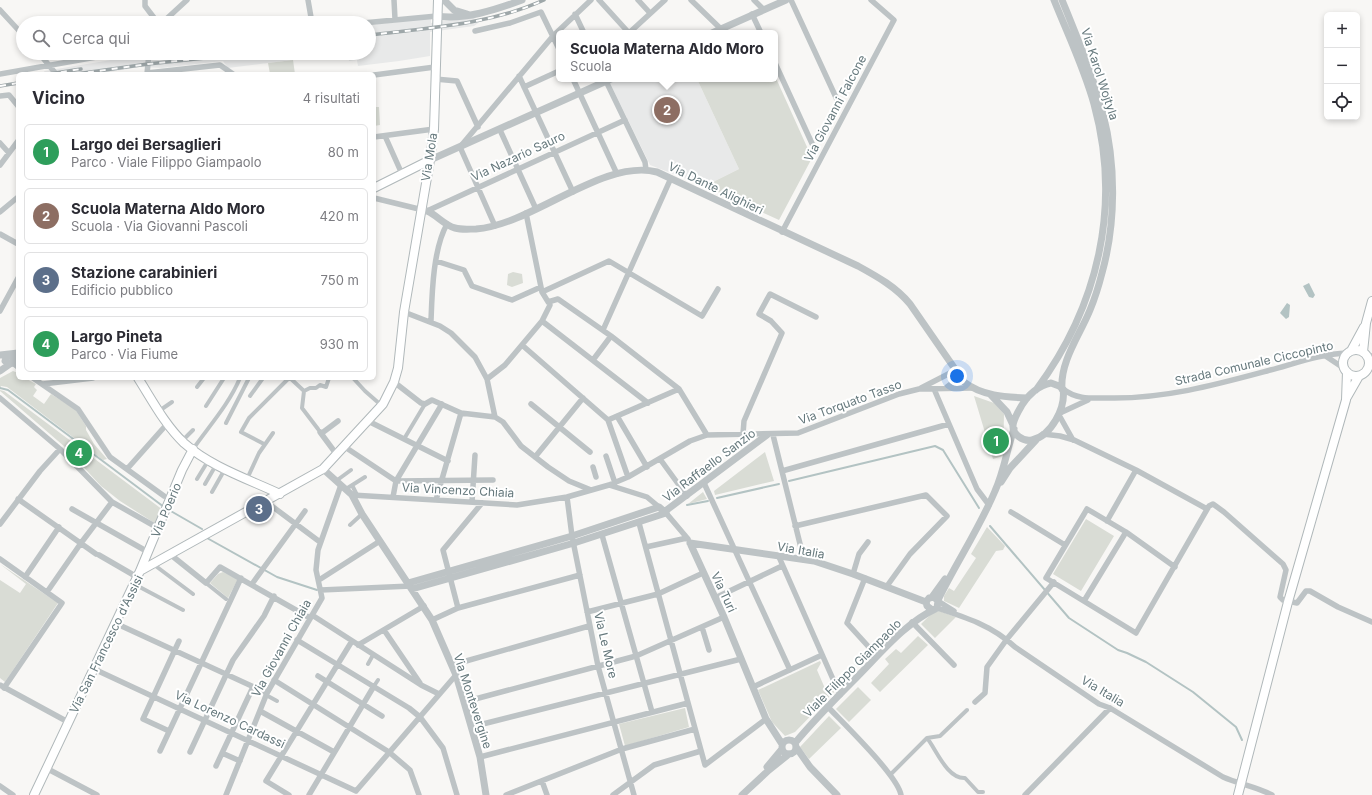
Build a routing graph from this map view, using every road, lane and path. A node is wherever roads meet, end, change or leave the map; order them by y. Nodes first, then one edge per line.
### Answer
1 (145, 0) edge
2 (187, 0) edge
3 (308, 0) edge
4 (394, 0) edge
5 (438, 0) edge
6 (444, 0) edge
7 (522, 0) edge
8 (591, 0) edge
9 (599, 0) edge
10 (638, 0) edge
11 (665, 0) edge
12 (691, 0) edge
13 (754, 0) edge
14 (786, 0) edge
15 (791, 0) edge
16 (872, 0) edge
17 (1054, 0) edge
18 (1062, 0) edge
19 (0, 10) edge
20 (764, 10) junction
21 (650, 13) junction
22 (575, 14) junction
23 (752, 14) junction
24 (469, 15) junction
25 (153, 16) edge
26 (170, 16) edge
27 (311, 16) edge
28 (437, 16) junction
29 (395, 19) junction
30 (376, 21) edge
31 (16, 27) edge
32 (721, 29) joint
33 (559, 30) edge
34 (583, 30) edge
35 (626, 30) edge
36 (632, 30) edge
37 (760, 30) edge
38 (475, 31) dead end
39 (556, 33) edge
40 (553, 36) junction
41 (556, 42) edge
42 (45, 60) edge
43 (82, 60) edge
44 (148, 60) edge
45 (50, 66) junction
46 (210, 66) junction
47 (435, 67) junction
48 (778, 70) edge
49 (54, 72) edge
50 (147, 72) edge
51 (156, 72) edge
52 (209, 72) edge
53 (230, 72) edge
54 (556, 72) edge
55 (0, 74) edge
56 (376, 75) edge
57 (520, 76) junction
58 (435, 79) junction
59 (574, 82) edge
60 (604, 82) edge
61 (609, 82) edge
62 (524, 87) junction
63 (580, 93) junction
64 (0, 96) edge
65 (16, 103) edge
66 (839, 104) dead end
67 (537, 113) junction
68 (625, 120) junction
69 (478, 127) junction
70 (434, 129) junction
71 (500, 130) junction
72 (598, 132) junction
73 (385, 136) junction
74 (376, 137) edge
75 (0, 143) edge
76 (16, 144) edge
77 (460, 147) junction
78 (815, 150) dead end
79 (555, 152) junction
80 (9, 153) junction
81 (430, 160) junction
82 (0, 165) edge
83 (518, 168) junction
84 (646, 170) junction
85 (402, 174) junction
86 (617, 174) junction
87 (671, 178) junction
88 (376, 187) edge
89 (478, 187) junction
90 (573, 192) junction
91 (376, 198) edge
92 (16, 199) edge
93 (536, 209) junction
94 (424, 210) junction
95 (0, 212) edge
96 (526, 213) junction
97 (447, 224) junction
98 (495, 226) junction
99 (782, 232) junction
100 (0, 234) edge
101 (16, 243) edge
102 (436, 261) junction
103 (628, 273) junction
104 (16, 282) edge
105 (718, 289) dead end
106 (541, 290) junction
107 (1372, 301) edge
108 (548, 302) junction
109 (0, 311) edge
110 (404, 312) junction
111 (816, 316) dead end
112 (542, 321) junction
113 (431, 322) junction
114 (1366, 323) junction
115 (602, 330) junction
116 (611, 336) junction
117 (522, 345) junction
118 (1349, 352) junction
119 (1367, 354) edge
120 (1324, 355) junction
121 (8, 360) edge
122 (593, 360) junction
123 (1370, 366) edge
124 (1346, 370) junction
125 (0, 371) edge
126 (958, 374) junction
127 (1359, 376) junction
128 (487, 379) junction
129 (36, 380) edge
130 (76, 380) edge
131 (139, 380) edge
132 (203, 380) edge
133 (223, 380) edge
134 (239, 380) edge
135 (248, 380) edge
136 (262, 380) edge
137 (288, 380) edge
138 (292, 380) edge
139 (328, 380) edge
140 (355, 380) edge
141 (394, 382) junction
142 (43, 384) junction
143 (198, 387) dead end
144 (945, 388) junction
145 (972, 388) junction
146 (679, 389) junction
147 (919, 389) junction
148 (934, 389) junction
149 (1063, 389) junction
150 (1036, 390) junction
151 (304, 391) junction
152 (990, 395) junction
153 (250, 396) dead end
154 (0, 398) edge
155 (583, 398) junction
156 (1027, 398) junction
157 (1094, 398) junction
158 (1346, 400) junction
159 (172, 402) dead end
160 (648, 403) junction
161 (425, 404) junction
162 (442, 404) junction
163 (531, 404) dead end
164 (206, 406) dead end
165 (382, 406) junction
166 (159, 411) junction
167 (461, 413) junction
168 (1059, 414) junction
169 (495, 416) junction
170 (617, 416) junction
171 (608, 420) junction
172 (338, 421) dead end
173 (368, 421) junction
174 (226, 423) dead end
175 (167, 424) junction
176 (949, 424) junction
177 (560, 427) junction
178 (1014, 427) junction
179 (193, 430) dead end
180 (320, 431) junction
181 (273, 432) dead end
182 (743, 434) junction
183 (707, 435) junction
184 (770, 435) junction
185 (1040, 436) junction
186 (404, 439) junction
187 (1074, 440) junction
188 (182, 441) junction
189 (264, 444) junction
190 (418, 446) junction
191 (345, 447) junction
192 (60, 449) junction
193 (193, 449) junction
194 (590, 452) dead end
195 (337, 455) junction
196 (475, 455) dead end
197 (606, 456) dead end
198 (535, 457) junction
199 (660, 459) junction
200 (448, 461) junction
201 (212, 462) junction
202 (593, 467) dead end
203 (647, 467) junction
204 (127, 469) junction
205 (226, 469) junction
206 (323, 469) junction
207 (351, 470) dead end
208 (1136, 470) junction
209 (782, 471) junction
210 (365, 477) dead end
211 (628, 477) junction
212 (197, 479) dead end
213 (247, 479) junction
214 (442, 480) junction
215 (473, 480) junction
216 (493, 480) dead end
217 (396, 481) junction
218 (598, 483) junction
219 (704, 483) junction
220 (205, 484) dead end
221 (612, 484) junction
222 (344, 485) junction
223 (996, 489) junction
224 (592, 490) junction
225 (212, 492) dead end
226 (280, 494) junction
227 (354, 495) junction
228 (164, 496) dead end
229 (687, 496) junction
230 (393, 497) junction
231 (567, 497) junction
232 (18, 499) junction
233 (436, 500) junction
234 (265, 501) junction
235 (112, 502) junction
236 (472, 502) junction
237 (482, 503) junction
238 (989, 505) junction
239 (72, 509) dead end
240 (1207, 509) junction
241 (305, 510) dead end
242 (663, 511) junction
243 (1011, 512) dead end
244 (362, 514) junction
245 (1107, 521) junction
246 (96, 523) junction
247 (295, 523) junction
248 (639, 523) junction
249 (0, 524) edge
250 (350, 525) dead end
251 (795, 526) junction
252 (59, 527) junction
253 (158, 528) junction
254 (1126, 532) junction
255 (602, 535) junction
256 (573, 540) junction
257 (688, 540) junction
258 (380, 541) junction
259 (81, 542) junction
260 (320, 542) junction
261 (868, 542) dead end
262 (1066, 545) junction
263 (646, 547) junction
264 (734, 549) junction
265 (148, 552) junction
266 (171, 554) junction
267 (779, 557) junction
268 (0, 559) edge
269 (804, 560) junction
270 (153, 564) junction
271 (782, 566) junction
272 (1175, 567) junction
273 (703, 573) junction
274 (852, 574) junction
275 (449, 575) junction
276 (580, 575) junction
277 (25, 576) junction
278 (137, 577) junction
279 (241, 578) junction
280 (864, 578) junction
281 (319, 580) junction
282 (748, 582) junction
283 (206, 583) junction
284 (252, 584) junction
285 (1052, 584) junction
286 (410, 586) junction
287 (887, 586) junction
288 (321, 590) junction
289 (47, 592) junction
290 (193, 594) dead end
291 (658, 594) junction
292 (274, 596) junction
293 (715, 598) junction
294 (228, 600) junction
295 (1084, 601) junction
296 (1288, 602) junction
297 (933, 603) junction
298 (622, 604) junction
299 (424, 606) junction
300 (458, 608) junction
301 (183, 610) dead end
302 (587, 612) junction
303 (311, 616) junction
304 (724, 617) junction
305 (432, 620) junction
306 (912, 622) junction
307 (1372, 622) edge
308 (115, 623) junction
309 (589, 626) junction
310 (702, 627) junction
311 (384, 630) junction
312 (1007, 639) junction
313 (297, 640) junction
314 (352, 641) junction
315 (671, 641) junction
316 (179, 642) dead end
317 (358, 645) junction
318 (709, 650) dead end
319 (174, 651) junction
320 (374, 655) junction
321 (822, 655) junction
322 (636, 656) junction
323 (877, 656) junction
324 (741, 659) junction
325 (201, 663) junction
326 (338, 664) junction
327 (368, 664) dead end
328 (452, 665) junction
329 (954, 665) dead end
330 (598, 666) junction
331 (94, 669) junction
332 (790, 670) junction
333 (226, 674) junction
334 (680, 674) junction
335 (456, 675) junction
336 (318, 676) dead end
337 (274, 680) junction
338 (378, 680) dead end
339 (327, 681) junction
340 (644, 682) junction
341 (421, 685) junction
342 (374, 686) junction
343 (2, 687) edge
344 (253, 687) junction
345 (753, 687) junction
346 (606, 692) junction
347 (267, 694) junction
348 (439, 694) junction
349 (840, 695) junction
350 (153, 696) junction
351 (277, 701) dead end
352 (464, 702) junction
353 (975, 702) dead end
354 (314, 703) junction
355 (363, 703) junction
356 (688, 703) junction
357 (828, 707) junction
358 (180, 708) junction
359 (1110, 708) junction
360 (967, 710) dead end
361 (260, 711) junction
362 (652, 712) junction
363 (382, 716) dead end
364 (420, 717) junction
365 (766, 719) junction
366 (205, 720) junction
367 (68, 722) junction
368 (614, 722) junction
369 (350, 726) junction
370 (471, 727) junction
371 (695, 729) junction
372 (169, 731) junction
373 (232, 732) junction
374 (297, 732) junction
375 (927, 738) junction
376 (248, 740) junction
377 (794, 743) junction
378 (782, 746) junction
379 (622, 749) junction
380 (160, 751) dead end
381 (701, 751) junction
382 (190, 752) dead end
383 (222, 752) junction
384 (334, 752) junction
385 (389, 752) junction
386 (790, 754) junction
387 (282, 756) junction
388 (480, 757) junction
389 (240, 761) junction
390 (216, 766) dead end
391 (810, 767) junction
392 (46, 768) junction
393 (321, 775) junction
394 (890, 775) junction
395 (757, 780) junction
396 (542, 781) junction
397 (631, 781) junction
398 (1241, 784) junction
399 (0, 786) edge
400 (983, 792) dead end
401 (357, 793) edge
402 (615, 794) edge
403 (13, 795) edge
404 (34, 795) edge
405 (97, 795) edge
406 (226, 795) edge
407 (289, 795) edge
408 (309, 795) edge
409 (419, 795) edge
410 (457, 795) edge
411 (486, 795) edge
412 (506, 795) edge
413 (547, 795) edge
414 (634, 795) edge
415 (742, 795) edge
416 (837, 795) edge
417 (901, 795) edge
418 (1025, 795) edge
419 (1238, 795) edge
420 (1272, 795) edge

1 - 25 street
2 - 26 street
3 - 27 street
4 - 29 street
5 - 28 main road, Via Mola
6 - 24 street
7 - 24 street
8 - 22 street
9 - 35 street
10 - 21 street
11 - 21 street
12 - 32 street
13 - 20 street
14 - 20 street
15 - 66 street
16 - 99 street, Via Giovanni Falcone
17 - 150 street, Via Karol Wojtyla
18 - 149 street, Via Karol Wojtyla
19 - 31 street
20 - 23 street
21 - 36 street
22 - 33 street
22 - 34 street
23 - 32 street
23 - 37 street
24 - 28 street
28 - 29 street
28 - 47 main road, Via Mola
29 - 30 street
38 - 40 street
39 - 40 street
40 - 41 street
40 - 57 street
42 - 45 street
43 - 45 street
44 - 50 street
45 - 49 street
45 - 55 street
46 - 51 street
46 - 52 street
46 - 53 street
47 - 56 street
47 - 58 main road, Via Mola
48 - 78 street
54 - 62 street
57 - 62 street
57 - 69 street
58 - 69 street
58 - 70 main road, Via Mola
59 - 63 street
60 - 63 street
61 - 68 street
62 - 67 street
63 - 67 street
63 - 72 street
64 - 65 street
67 - 71 street
67 - 79 street
68 - 72 street, Via Nazario Sauro
68 - 84 street
69 - 77 street
70 - 73 street
70 - 81 main road, Via Mola
71 - 77 street
71 - 83 street
72 - 79 street, Via Nazario Sauro
72 - 86 street
73 - 74 street
73 - 85 street
75 - 80 street
76 - 80 street
77 - 81 street
77 - 89 street
79 - 83 street, Via Nazario Sauro
79 - 90 street
80 - 82 street
81 - 85 main road
81 - 94 main road, Via Mola
83 - 89 street, Via Nazario Sauro
83 - 93 street
84 - 86 street, Via Dante Alighieri
84 - 87 street, Via Dante Alighieri
85 - 88 main road
86 - 90 street, Via Dante Alighieri
87 - 99 street, Via Dante Alighieri
87 - 103 street
89 - 94 street, Via Nazario Sauro
89 - 98 street
90 - 93 street, Via Dante Alighieri
91 - 94 street
92 - 95 street
93 - 96 street, Via Dante Alighieri
94 - 97 street, Via Dante Alighieri
94 - 110 main road, Via Mola
96 - 98 street, Via Dante Alighieri
96 - 106 street
97 - 98 street, Via Dante Alighieri
97 - 102 street
99 - 126 street, Via Dante Alighieri
100 - 101 street
102 - 106 street
102 - 113 street
103 - 105 street
103 - 106 street
103 - 115 street
104 - 109 street
106 - 108 street
107 - 114 main road
108 - 112 street
108 - 115 street
110 - 113 street
110 - 141 main road, Via Mola
111 - 182 street
112 - 117 street
112 - 122 street
113 - 128 street
114 - 118 main road
114 - 119 main road
115 - 116 street
116 - 122 street
116 - 146 street
117 - 128 street
117 - 155 street
118 - 119 main road
118 - 120 street, Strada Comunale Ciccopinto
118 - 124 main road
119 - 123 main road
120 - 124 street
120 - 157 street, Strada Comunale Ciccopinto
121 - 125 street
122 - 160 street
123 - 127 main road
124 - 127 main road
124 - 158 main road
126 - 144 street
126 - 145 street, Via Dante Alighieri
126 - 147 street, Via Torquato Tasso
127 - 158 main road
128 - 169 street
129 - 142 street
130 - 142 street
131 - 166 main road
132 - 143 street
133 - 164 street
134 - 193 street
135 - 174 street
136 - 153 street
137 - 189 street
138 - 151 street
139 - 151 street
140 - 165 street
141 - 161 street
141 - 165 main road, Via Mola
142 - 204 street
144 - 145 street, Via Torquato Tasso
144 - 148 street, Via Torquato Tasso
145 - 152 street
146 - 160 street
146 - 183 street
147 - 148 street, Via Torquato Tasso
147 - 184 street, Via Torquato Tasso
148 - 176 street
149 - 150 street
149 - 157 street, Strada Comunale Ciccopinto
149 - 168 street, Via Karol Wojtyla
150 - 156 street, Viale Filippo Giampaolo
151 - 180 street
152 - 156 street
152 - 178 street
154 - 192 street
155 - 171 street
155 - 177 street
156 - 178 street, Viale Filippo Giampaolo
157 - 168 street, Strada Comunale Ciccopinto
158 - 296 main road
159 - 166 street
160 - 170 street
161 - 162 street
161 - 186 street
162 - 167 street
162 - 190 street
163 - 177 street
165 - 173 main road, Via Mola
166 - 175 main road
167 - 169 street
167 - 200 street
168 - 185 street, Viale Filippo Giampaolo
168 - 187 street
169 - 198 street
170 - 171 street
170 - 203 street
171 - 211 street
172 - 180 street
173 - 186 street
173 - 191 main road, Via San Francesco d'Assisi
175 - 188 main road
175 - 204 street
176 - 209 street
176 - 238 street
177 - 194 street
177 - 198 street
178 - 185 street
178 - 223 street, Viale Filippo Giampaolo
179 - 188 street
180 - 195 street
181 - 189 street
182 - 183 street, Via Torquato Tasso
182 - 184 street, Via Torquato Tasso
183 - 199 street, Via Torquato Tasso
184 - 209 street
184 - 219 street, Via Raffaello Sanzio
185 - 187 street
185 - 223 street, Viale Filippo Giampaolo
186 - 190 street
187 - 208 street
188 - 193 main road
189 - 213 street
190 - 200 street
190 - 217 street
191 - 195 main road, Via San Francesco d'Assisi
191 - 217 street
192 - 232 street
192 - 235 street
193 - 201 main road
193 - 253 main road, Via Poerio
195 - 206 main road, Via San Francesco d'Assisi
196 - 215 street
197 - 221 street
198 - 224 street
199 - 203 street, Via Torquato Tasso
199 - 229 street
200 - 214 street
201 - 205 main road
201 - 212 street
201 - 220 street
202 - 218 street
203 - 211 street, Via Torquato Tasso
204 - 228 street
205 - 213 main road
205 - 225 street
206 - 222 street, Via Montevergine
206 - 226 main road, Via San Francesco d'Assisi
207 - 222 street
208 - 240 street
208 - 245 street
209 - 251 street
210 - 222 street
211 - 221 street, Via Torquato Tasso
213 - 226 main road
214 - 215 street
214 - 217 street
214 - 233 street
215 - 216 street
215 - 236 street
217 - 230 street
218 - 221 street, Via Vincenzo Chiaia
218 - 224 street, Via Vincenzo Chiaia
219 - 229 street, Via Raffaello Sanzio
219 - 264 street
221 - 242 street, Via Turi
222 - 227 street, Via Montevergine
222 - 260 street, Via Giovanni Chiaia
223 - 238 street, Viale Filippo Giampaolo
224 - 231 street, Via Vincenzo Chiaia
226 - 234 main road, Via San Francesco d'Assisi
227 - 230 street, Via Vincenzo Chiaia
227 - 244 street, Via Montevergine
229 - 242 street, Via Raffaello Sanzio
230 - 233 street, Via Vincenzo Chiaia
231 - 237 street, Via Vincenzo Chiaia
231 - 256 street, Via Le More
232 - 249 street
232 - 252 street
233 - 236 street, Via Vincenzo Chiaia
234 - 247 street
234 - 266 main road, Via San Francesco d'Assisi
235 - 246 street
235 - 253 street
236 - 237 street, Via Vincenzo Chiaia
237 - 275 street
238 - 297 street, Viale Filippo Giampaolo
239 - 246 street
240 - 272 street
240 - 296 street
241 - 247 street
242 - 248 street
242 - 256 street
242 - 257 street, Via Turi
243 - 262 street
244 - 250 street
244 - 258 street, Via Montevergine
245 - 254 street
245 - 262 street
246 - 259 street
246 - 265 street
247 - 260 street
247 - 284 street
248 - 255 street
248 - 263 street
251 - 269 street
251 - 287 street
252 - 259 street
252 - 277 street
253 - 265 main road, Via Poerio
254 - 272 street
254 - 295 street
255 - 256 street
255 - 298 street
256 - 275 street
256 - 276 street, Via Le More
257 - 263 street
257 - 264 street, Via Italia
257 - 273 street, Via Turi
258 - 281 street
258 - 286 street, Via Montevergine
259 - 278 street
259 - 289 street
260 - 281 street, Via Giovanni Chiaia
261 - 274 street
262 - 285 street
263 - 291 street
264 - 267 street, Via Italia
264 - 282 street
265 - 278 main road, Via Poerio
266 - 270 main road, Via San Francesco d'Assisi
266 - 283 street
267 - 269 street, Via Italia
267 - 271 street
268 - 277 street
269 - 274 street, Via Italia
270 - 278 main road, Via San Francesco d'Assisi
270 - 290 street
271 - 282 street
271 - 321 street
272 - 295 street
273 - 291 street
273 - 293 street, Via Turi
274 - 280 street, Via Italia
275 - 286 street
275 - 300 street
276 - 300 street
276 - 302 street, Via Le More
277 - 289 street
278 - 301 street
278 - 308 main road, Via San Francesco d'Assisi
279 - 283 street
279 - 284 street
279 - 294 street
280 - 287 street, Via Italia
280 - 323 street
281 - 288 street, Via Giovanni Chiaia
282 - 293 street
282 - 332 street
283 - 294 street
284 - 292 street
285 - 295 street
285 - 312 street
286 - 288 street
286 - 299 street, Via Montevergine
287 - 297 street, Via Italia
288 - 303 street, Via Giovanni Chiaia
289 - 343 street
291 - 298 street
291 - 315 street
292 - 303 street
292 - 333 street
293 - 304 street, Via Turi
294 - 325 street
296 - 307 street
296 - 398 main road
297 - 306 street, Viale Filippo Giampaolo
297 - 312 street, Via Italia
298 - 302 street
298 - 322 street
299 - 305 street, Via Montevergine
299 - 311 street
300 - 305 street
302 - 309 street, Via Le More
303 - 313 street, Via Giovanni Chiaia
303 - 314 street
304 - 310 street
304 - 324 street, Via Turi
305 - 328 street, Via Montevergine
306 - 323 street, Viale Filippo Giampaolo
306 - 329 street
308 - 319 street
308 - 331 main road, Via San Francesco d'Assisi
309 - 328 street
309 - 330 street, Via Le More
310 - 315 street
310 - 318 street
311 - 317 street
311 - 341 street
312 - 353 street
312 - 359 street, Via Italia
313 - 326 street
313 - 337 street, Via Giovanni Chiaia
314 - 317 street
314 - 326 street
315 - 322 street
315 - 334 street
316 - 319 street
317 - 320 street
319 - 325 street
319 - 350 street
320 - 327 street
320 - 341 street
321 - 332 street
321 - 349 street
322 - 330 street
322 - 340 street
323 - 349 street, Viale Filippo Giampaolo
324 - 334 street
324 - 345 street, Via Turi
325 - 333 street
325 - 358 street
326 - 339 street
326 - 342 street
328 - 335 street, Via Montevergine
330 - 346 street, Via Le More
330 - 352 street
331 - 350 street, Via Lorenzo Cardassi
331 - 367 main road, Via San Francesco d'Assisi
332 - 345 street
333 - 344 street
333 - 366 street
334 - 340 street
334 - 356 street
335 - 348 street
335 - 352 street, Via Montevergine
336 - 339 street
337 - 347 street, Via Giovanni Chiaia
337 - 354 street
338 - 342 street
339 - 354 street
339 - 355 street
340 - 346 street
340 - 362 street
341 - 348 street
342 - 355 street
342 - 364 street
343 - 367 street
344 - 347 street
344 - 373 street
345 - 365 street, Via Turi
346 - 368 street, Via Le More
346 - 370 street
347 - 351 street
347 - 361 street, Via Giovanni Chiaia
348 - 364 street
349 - 357 street, Viale Filippo Giampaolo
350 - 358 street, Via Lorenzo Cardassi
350 - 372 street
352 - 370 street, Via Montevergine
354 - 369 street
354 - 374 street
355 - 363 street
355 - 369 street
356 - 362 street
356 - 371 street
357 - 377 street, Viale Filippo Giampaolo
357 - 394 street
358 - 366 street, Via Lorenzo Cardassi
358 - 372 street
359 - 398 street, Via Italia
359 - 418 street
360 - 375 street
361 - 374 street
361 - 376 street, Via Giovanni Chiaia
362 - 368 street
364 - 385 street
364 - 410 street
365 - 378 street, Via Turi
365 - 381 street
366 - 373 street, Via Lorenzo Cardassi
366 - 382 street
367 - 392 main road, Via San Francesco d'Assisi
368 - 379 street, Via Le More
368 - 388 street
369 - 384 street
369 - 385 street
370 - 388 street, Via Montevergine
371 - 379 street
371 - 381 street
372 - 380 street
373 - 376 street, Via Lorenzo Cardassi
373 - 383 street
374 - 384 street
374 - 387 street
375 - 394 street
375 - 400 street
376 - 387 street, Via Lorenzo Cardassi
376 - 389 street, Via Giovanni Chiaia
377 - 378 street
377 - 386 street, Viale Filippo Giampaolo
377 - 391 street
378 - 386 street
378 - 395 street
379 - 396 street
379 - 397 street, Via Le More
381 - 397 street
383 - 389 street
383 - 390 street
384 - 393 street
385 - 401 street
385 - 409 street
386 - 391 street
386 - 395 street
387 - 393 street, Via Lorenzo Cardassi
387 - 407 street
388 - 411 street, Via Montevergine
389 - 406 street, Via Giovanni Chiaia
391 - 416 street
392 - 404 main road, Via San Francesco d'Assisi
392 - 405 street
393 - 401 street, Via Lorenzo Cardassi
393 - 408 street
394 - 417 street
395 - 415 street
396 - 412 street
396 - 413 street
397 - 402 street
397 - 414 street, Via Le More
398 - 419 main road
398 - 420 street, Via Italia
399 - 403 street

